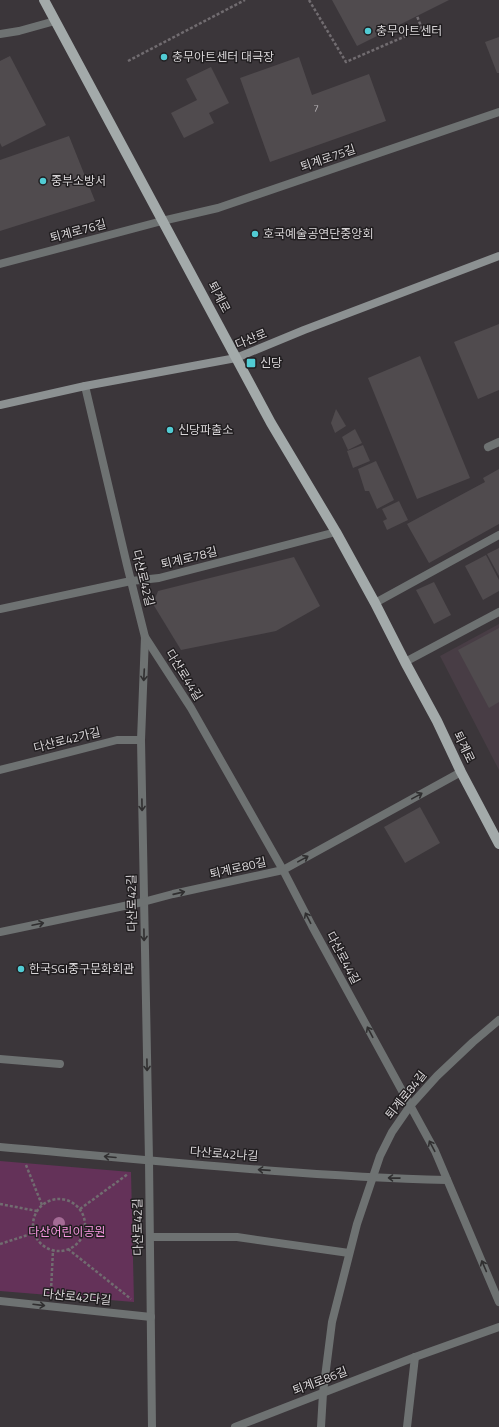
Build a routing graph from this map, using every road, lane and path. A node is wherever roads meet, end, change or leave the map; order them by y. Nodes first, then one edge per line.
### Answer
1 (44, 0) edge
2 (245, 0) edge
3 (309, 0) edge
4 (417, 16) dead end
5 (55, 21) junction
6 (0, 34) edge
7 (128, 61) dead end
8 (499, 112) edge
9 (162, 221) junction
10 (499, 256) edge
11 (0, 264) edge
12 (236, 358) junction
13 (85, 386) junction
14 (0, 405) edge
15 (499, 442) edge
16 (488, 447) dead end
17 (336, 532) junction
18 (499, 535) edge
19 (131, 581) junction
20 (375, 603) junction
21 (0, 609) edge
22 (499, 612) edge
23 (146, 636) junction
24 (405, 662) junction
25 (141, 740) junction
26 (0, 770) edge
27 (462, 772) junction
28 (499, 842) edge
29 (283, 870) junction
30 (144, 902) junction
31 (0, 932) edge
32 (499, 1020) edge
33 (0, 1059) edge
34 (60, 1064) dead end
35 (410, 1106) junction
36 (0, 1147) edge
37 (19, 1149) junction
38 (149, 1160) junction
39 (373, 1178) junction
40 (447, 1180) junction
41 (0, 1204) edge
42 (42, 1205) junction
43 (80, 1209) junction
44 (37, 1211) junction
45 (34, 1233) junction
46 (150, 1237) junction
47 (0, 1244) edge
48 (68, 1249) junction
49 (54, 1250) junction
50 (349, 1253) junction
51 (0, 1300) edge
52 (499, 1302) edge
53 (48, 1306) junction
54 (151, 1317) junction
55 (499, 1327) edge
56 (415, 1357) junction
57 (323, 1393) junction
58 (152, 1427) edge
59 (235, 1427) edge
60 (321, 1427) edge
61 (407, 1427) edge

1 - 5 main road, 퇴계로
2 - 7 path
3 - 4 path
5 - 6 street
5 - 9 main road, 퇴계로
8 - 9 street, 퇴계로75길
9 - 11 street, 퇴계로76길
9 - 12 main road, 퇴계로
10 - 12 main road, 다산로
12 - 13 main road, 다산로
12 - 17 main road, 퇴계로
13 - 14 main road, 다산로
13 - 19 street, 다산로42길
15 - 16 street
17 - 19 street, 퇴계로78길
17 - 20 main road, 퇴계로
18 - 20 street
19 - 21 street, 퇴계로78길
19 - 23 street, 다산로42길
20 - 24 main road, 퇴계로
22 - 24 street
23 -> 25 street, 다산로42길
23 - 29 street, 다산로44길
24 - 27 main road, 퇴계로
25 - 26 street, 다산로42가길
25 -> 30 street, 다산로42길
27 - 28 main road, 퇴계로
29 -> 27 street, 퇴계로80길
30 -> 29 street, 퇴계로80길
35 -> 29 street, 다산로44길
31 -> 30 street, 퇴계로80길
30 -> 38 street, 다산로42길
32 - 35 street, 퇴계로84길
33 - 34 street
35 - 39 street, 퇴계로84길
40 -> 35 street, 다산로44길
36 - 37 street, 다산로42나길
38 -> 37 street, 다산로42나길
37 - 42 path
39 -> 38 street, 다산로42나길
38 - 43 path
38 - 46 street, 다산로42길
40 -> 39 street, 다산로42나길
39 - 50 street, 퇴계로84길
52 -> 40 street, 다산로44길
41 - 44 path
42 - 43 path
42 - 44 path
43 - 48 path
44 - 45 path
45 - 47 path
45 - 49 path
46 - 50 street
46 - 54 street, 다산로42길
48 - 49 path
48 - 54 path
49 - 53 path
50 - 57 street, 퇴계로84길
51 -> 53 street, 다산로42다길
53 - 54 street, 다산로42다길
54 - 58 street, 다산로42길
55 - 56 street, 퇴계로86길
56 - 57 street, 퇴계로86길
56 - 61 street
57 - 59 street, 퇴계로86길
57 - 60 street, 퇴계로84길

